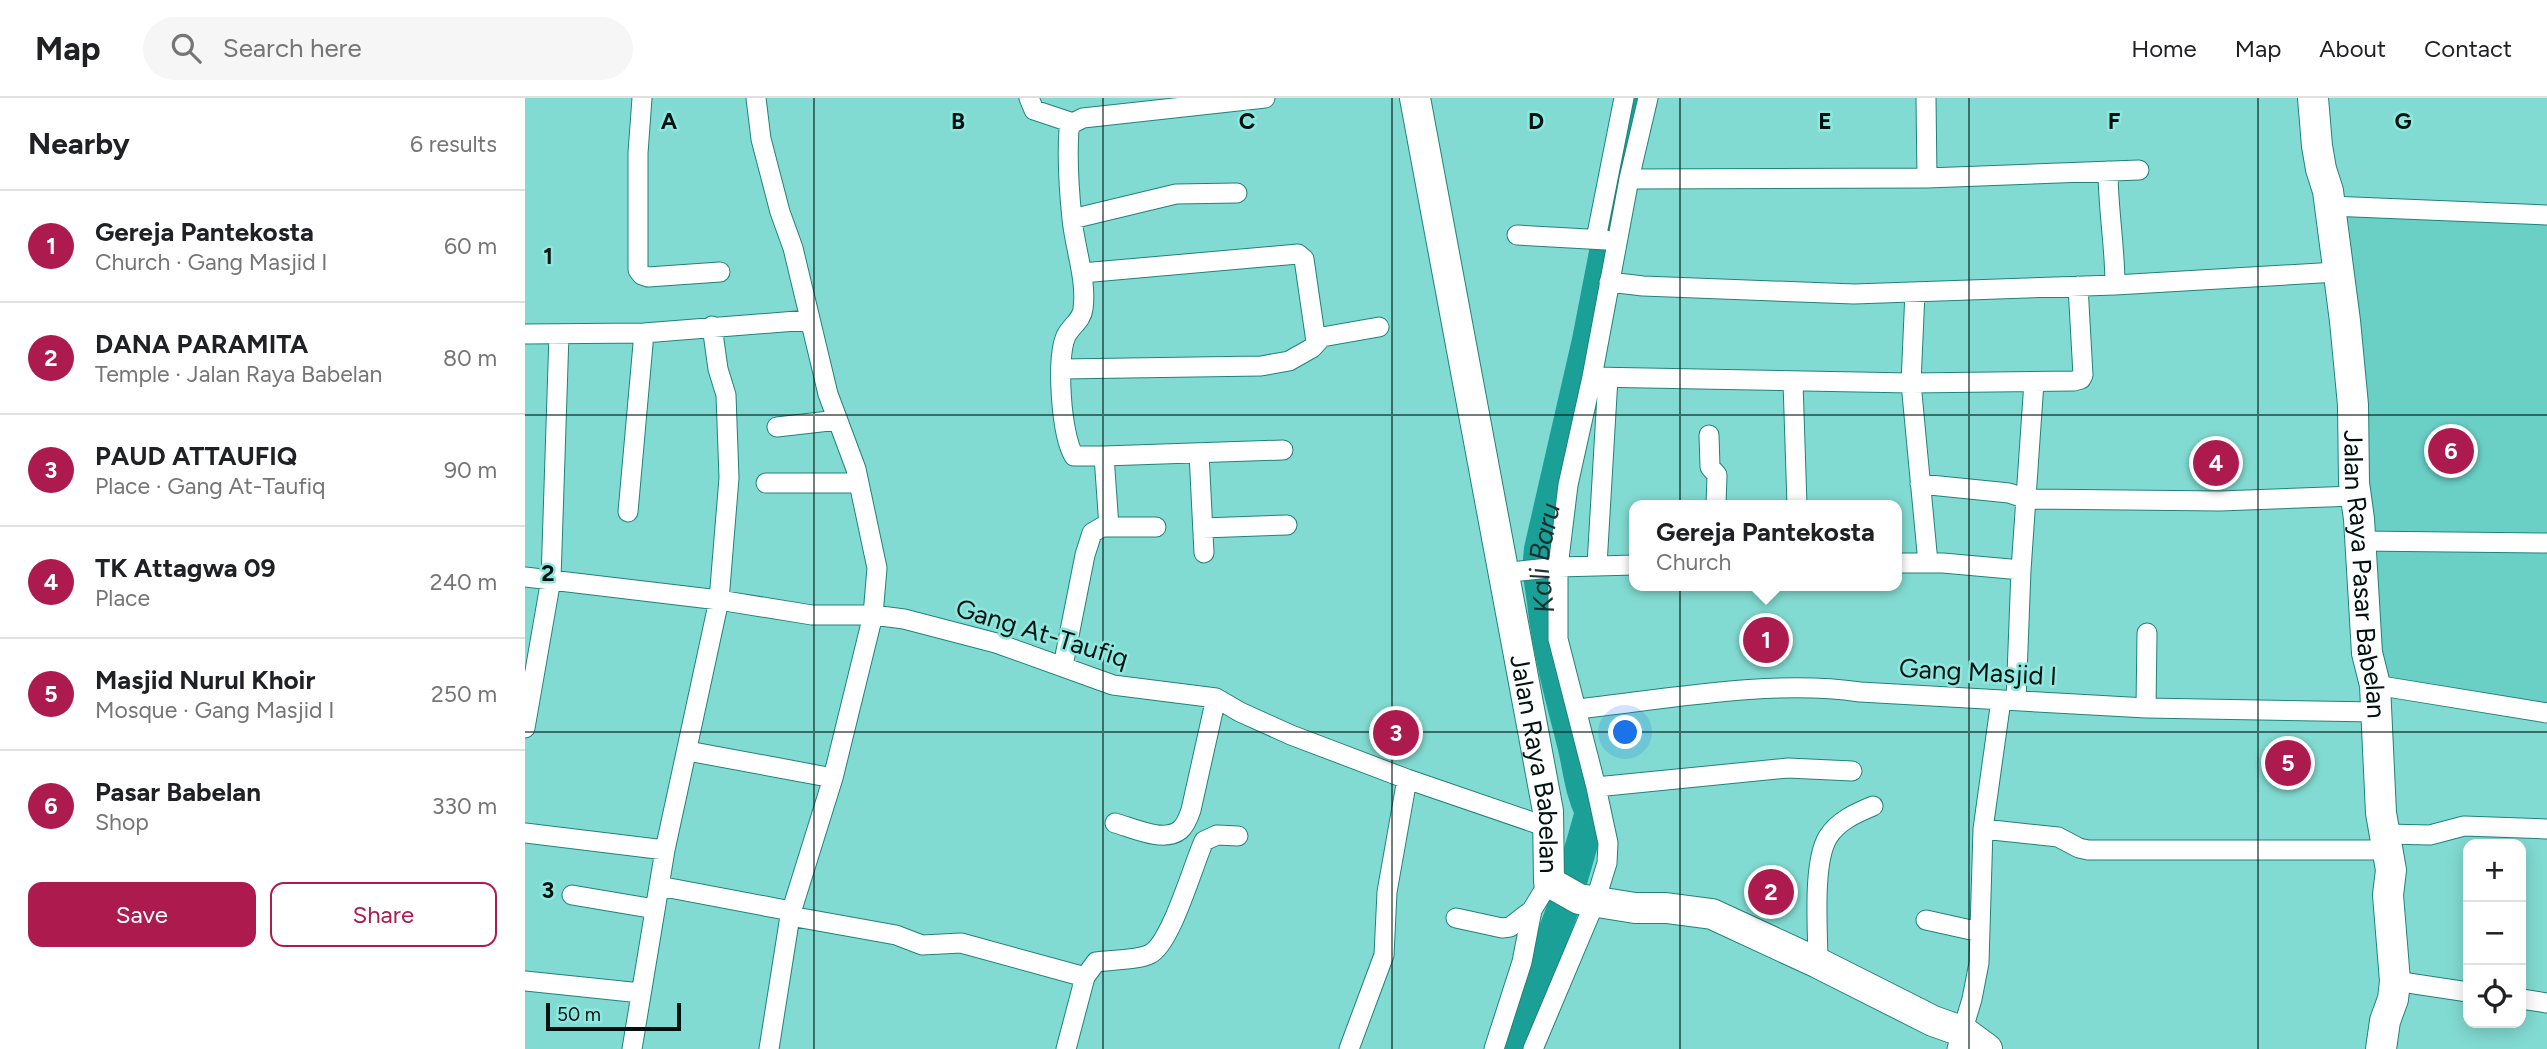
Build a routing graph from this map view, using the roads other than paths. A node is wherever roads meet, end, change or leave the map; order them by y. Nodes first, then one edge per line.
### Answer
1 (642, 98) edge
2 (756, 98) edge
3 (1029, 98) edge
4 (1265, 98) edge
5 (1415, 98) edge
6 (1624, 98) edge
7 (1649, 98) edge
8 (1926, 98) edge
9 (2313, 98) edge
10 (1073, 122) junction
11 (2139, 170) dead end
12 (2108, 171) junction
13 (1927, 178) junction
14 (1629, 180) junction
15 (1237, 192) dead end
16 (2329, 206) junction
17 (2547, 215) edge
18 (1072, 219) junction
19 (1517, 235) dead end
20 (1606, 240) junction
21 (720, 272) dead end
22 (2337, 272) junction
23 (1081, 273) junction
24 (1609, 282) junction
25 (2115, 285) junction
26 (2078, 286) junction
27 (1915, 292) junction
28 (809, 320) junction
29 (712, 326) junction
30 (1379, 327) dead end
31 (644, 333) junction
32 (525, 334) edge
33 (559, 334) junction
34 (1316, 342) junction
35 (1062, 369) junction
36 (1600, 378) junction
37 (1793, 382) junction
38 (2034, 382) junction
39 (1911, 383) junction
40 (838, 420) junction
41 (777, 427) dead end
42 (1709, 435) dead end
43 (1283, 450) dead end
44 (1199, 453) junction
45 (1104, 456) junction
46 (766, 482) dead end
47 (859, 483) junction
48 (1920, 484) junction
49 (2355, 496) junction
50 (2027, 499) junction
51 (1716, 500) edge
52 (1797, 500) edge
53 (628, 512) dead end
54 (1287, 526) dead end
55 (1109, 527) junction
56 (1156, 527) dead end
57 (1203, 528) junction
58 (2360, 541) junction
59 (2547, 543) edge
60 (1204, 553) dead end
61 (1928, 562) junction
62 (1902, 563) edge
63 (1597, 565) junction
64 (1629, 565) edge
65 (1533, 570) junction
66 (2021, 570) junction
67 (525, 577) edge
68 (551, 579) junction
69 (719, 600) junction
70 (873, 615) junction
71 (2147, 633) dead end
72 (1063, 666) junction
73 (1216, 698) junction
74 (2375, 699) junction
75 (2008, 700) junction
76 (2146, 708) junction
77 (1578, 709) junction
78 (2547, 713) edge
79 (525, 728) edge
80 (688, 751) junction
81 (1852, 771) dead end
82 (833, 778) junction
83 (1407, 779) junction
84 (1596, 787) junction
85 (1873, 806) dead end
86 (1115, 823) dead end
87 (1550, 828) junction
88 (1983, 830) junction
89 (2547, 830) edge
90 (525, 833) edge
91 (1238, 836) dead end
92 (2386, 842) junction
93 (665, 850) junction
94 (659, 886) junction
95 (1570, 892) junction
96 (572, 895) dead end
97 (655, 909) junction
98 (1532, 910) junction
99 (791, 913) junction
100 (1456, 918) dead end
101 (1926, 920) dead end
102 (1980, 932) junction
103 (1818, 963) junction
104 (1085, 977) junction
105 (525, 981) edge
106 (2395, 981) junction
107 (2463, 991) edge
108 (641, 993) junction
109 (2526, 1000) edge
110 (2547, 1003) edge
111 (1969, 1043) edge
112 (632, 1049) edge
113 (769, 1049) edge
114 (1066, 1049) edge
115 (1349, 1049) edge
116 (1494, 1049) edge
117 (1532, 1049) edge
118 (2381, 1049) edge

1 - 21 street
2 - 28 street
3 - 10 street
4 - 10 street
5 - 65 main road, Jalan Raya Babelan
6 - 20 street
7 - 14 street
8 - 13 street
9 - 16 main road, Jalan Raya Pasar Babelan
10 - 18 street
11 - 12 street
12 - 13 street
12 - 25 street
13 - 14 street
14 - 20 street
15 - 18 street
16 - 17 street
16 - 22 main road, Jalan Raya Pasar Babelan
18 - 23 street
19 - 20 street
20 - 24 street
22 - 25 street
22 - 49 main road, Jalan Raya Pasar Babelan
23 - 34 street
23 - 35 street
24 - 27 street
24 - 36 street
25 - 26 street
26 - 27 street
26 - 38 street
27 - 39 street
28 - 29 street
28 - 40 street
29 - 31 street
29 - 69 street
30 - 34 street
31 - 33 street
31 - 53 street
32 - 33 street
33 - 68 street
34 - 35 street
35 - 45 street
36 - 37 street
36 - 63 street
36 - 65 street
37 - 39 street
37 - 52 street
38 - 39 street
38 - 50 street
39 - 48 street
40 - 41 street
40 - 47 street
42 - 51 street
43 - 44 street
44 - 45 street
44 - 57 street
45 - 55 street
46 - 47 street
47 - 70 street
48 - 50 street
48 - 61 street
49 - 50 street
49 - 58 main road, Jalan Raya Pasar Babelan
50 - 66 street
54 - 57 street
55 - 56 street
55 - 72 street
57 - 60 street
58 - 59 street
58 - 74 main road, Jalan Raya Pasar Babelan
61 - 62 street
61 - 66 street
63 - 64 street
63 - 65 street
65 - 77 street
65 - 87 main road, Jalan Raya Babelan
66 - 75 street
67 - 68 street, Gang At-Taufiq
68 - 69 street, Gang At-Taufiq
68 - 79 street
69 - 70 street, Gang At-Taufiq
69 - 80 street
70 - 72 street, Gang At-Taufiq
70 - 82 street
71 - 76 street
72 - 73 street, Gang At-Taufiq
73 - 83 street, Gang At-Taufiq
73 - 86 street
74 - 76 street, Gang Masjid I
74 - 78 street, Gang Masjid I
74 - 92 main road, Jalan Raya Pasar Babelan
75 - 76 street, Gang Masjid I
75 - 77 street, Gang Masjid I
75 - 88 street
77 - 84 street
80 - 82 street
80 - 93 street
81 - 84 street
82 - 99 street
83 - 87 street, Gang At-Taufiq
83 - 115 street
84 - 95 street
85 - 103 street
87 - 95 main road, Jalan Raya Babelan
88 - 92 street
88 - 102 street
89 - 92 street
90 - 93 street
91 - 104 street
92 - 106 main road, Jalan Raya Pasar Babelan
93 - 94 street
94 - 97 street
94 - 99 street
95 - 98 street
95 - 103 main road
95 - 117 street
96 - 97 street
97 - 108 street
98 - 100 street
98 - 116 street
99 - 104 street
99 - 113 street
101 - 102 street
102 - 111 street
103 - 111 main road
104 - 114 street
105 - 108 street
106 - 107 street
106 - 118 main road, Jalan Raya Pasar Babelan
108 - 112 street
109 - 110 street

